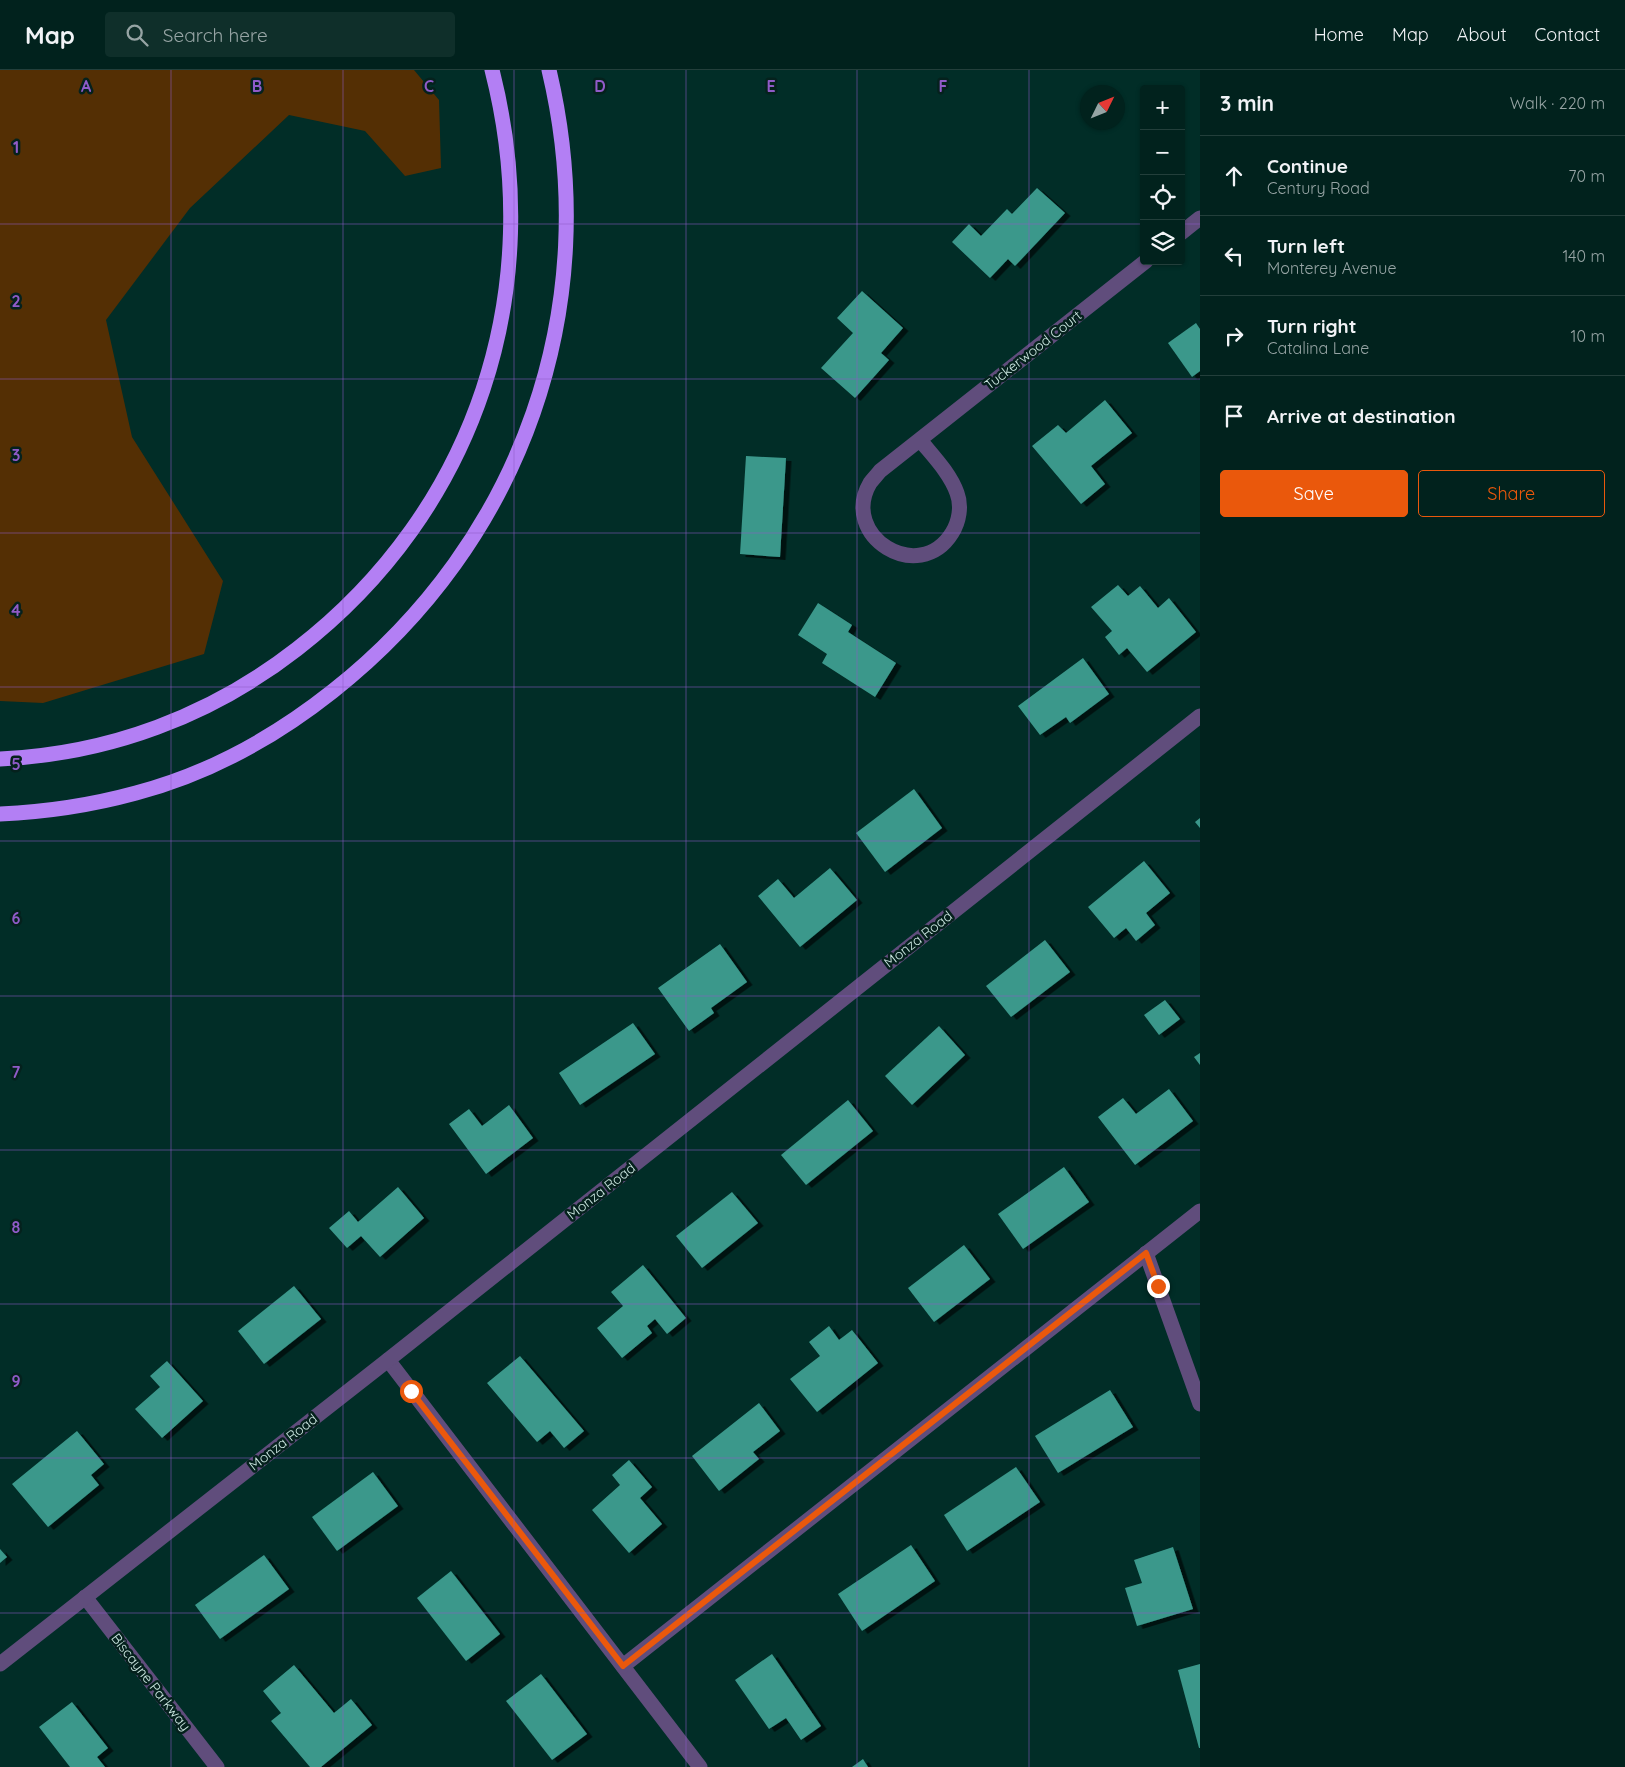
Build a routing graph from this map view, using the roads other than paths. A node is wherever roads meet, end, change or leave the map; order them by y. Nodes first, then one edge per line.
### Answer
1 (492, 70) edge
2 (549, 70) edge
3 (1200, 218) edge
4 (1185, 230) edge
5 (1141, 265) edge
6 (920, 440) junction
7 (1200, 716) edge
8 (0, 759) edge
9 (0, 814) edge
10 (1200, 1211) edge
11 (1146, 1253) junction
12 (388, 1360) junction
13 (1200, 1404) edge
14 (85, 1597) junction
15 (0, 1664) edge
16 (623, 1666) junction
17 (217, 1767) edge
18 (700, 1767) edge

1 - 8 highway
2 - 9 highway
3 - 4 street
5 - 6 street, Tuckerwood Court
6 - 6 street, Tuckerwood Court
7 - 12 street, Monza Road
10 - 11 street
11 - 13 street
11 - 16 street
12 - 14 street, Monza Road
12 - 16 street
14 - 15 street, Monza Road
14 - 17 street, Biscayne Parkway
16 - 18 street

